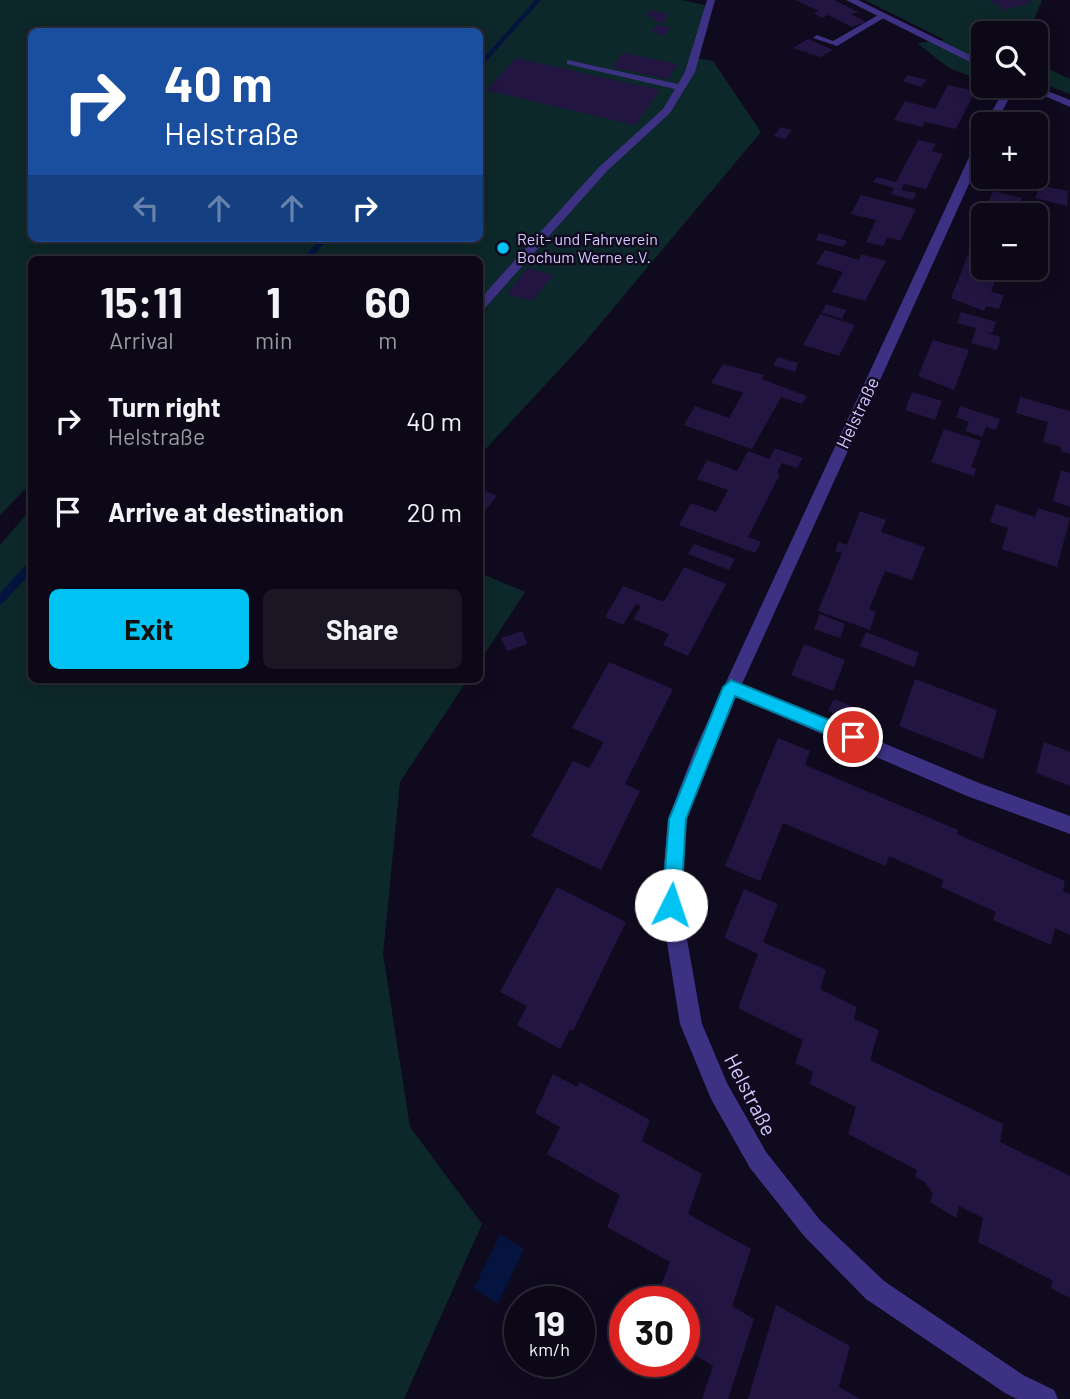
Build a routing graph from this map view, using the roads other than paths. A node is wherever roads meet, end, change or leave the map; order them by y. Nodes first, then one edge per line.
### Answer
1 (711, 0) edge
2 (851, 0) edge
3 (883, 16) junction
4 (817, 38) dead end
5 (971, 60) edge
6 (570, 62) dead end
7 (681, 88) junction
8 (1048, 95) edge
9 (1070, 104) edge
10 (971, 166) edge
11 (483, 303) edge
12 (731, 687) junction
13 (1070, 825) edge
14 (1045, 1399) edge

1 - 7 lane
2 - 3 street
3 - 4 lane
3 - 5 street
6 - 7 lane
7 - 11 lane
8 - 9 street
10 - 12 street, Helstraße
12 - 13 street
12 - 14 street, Helstraße

